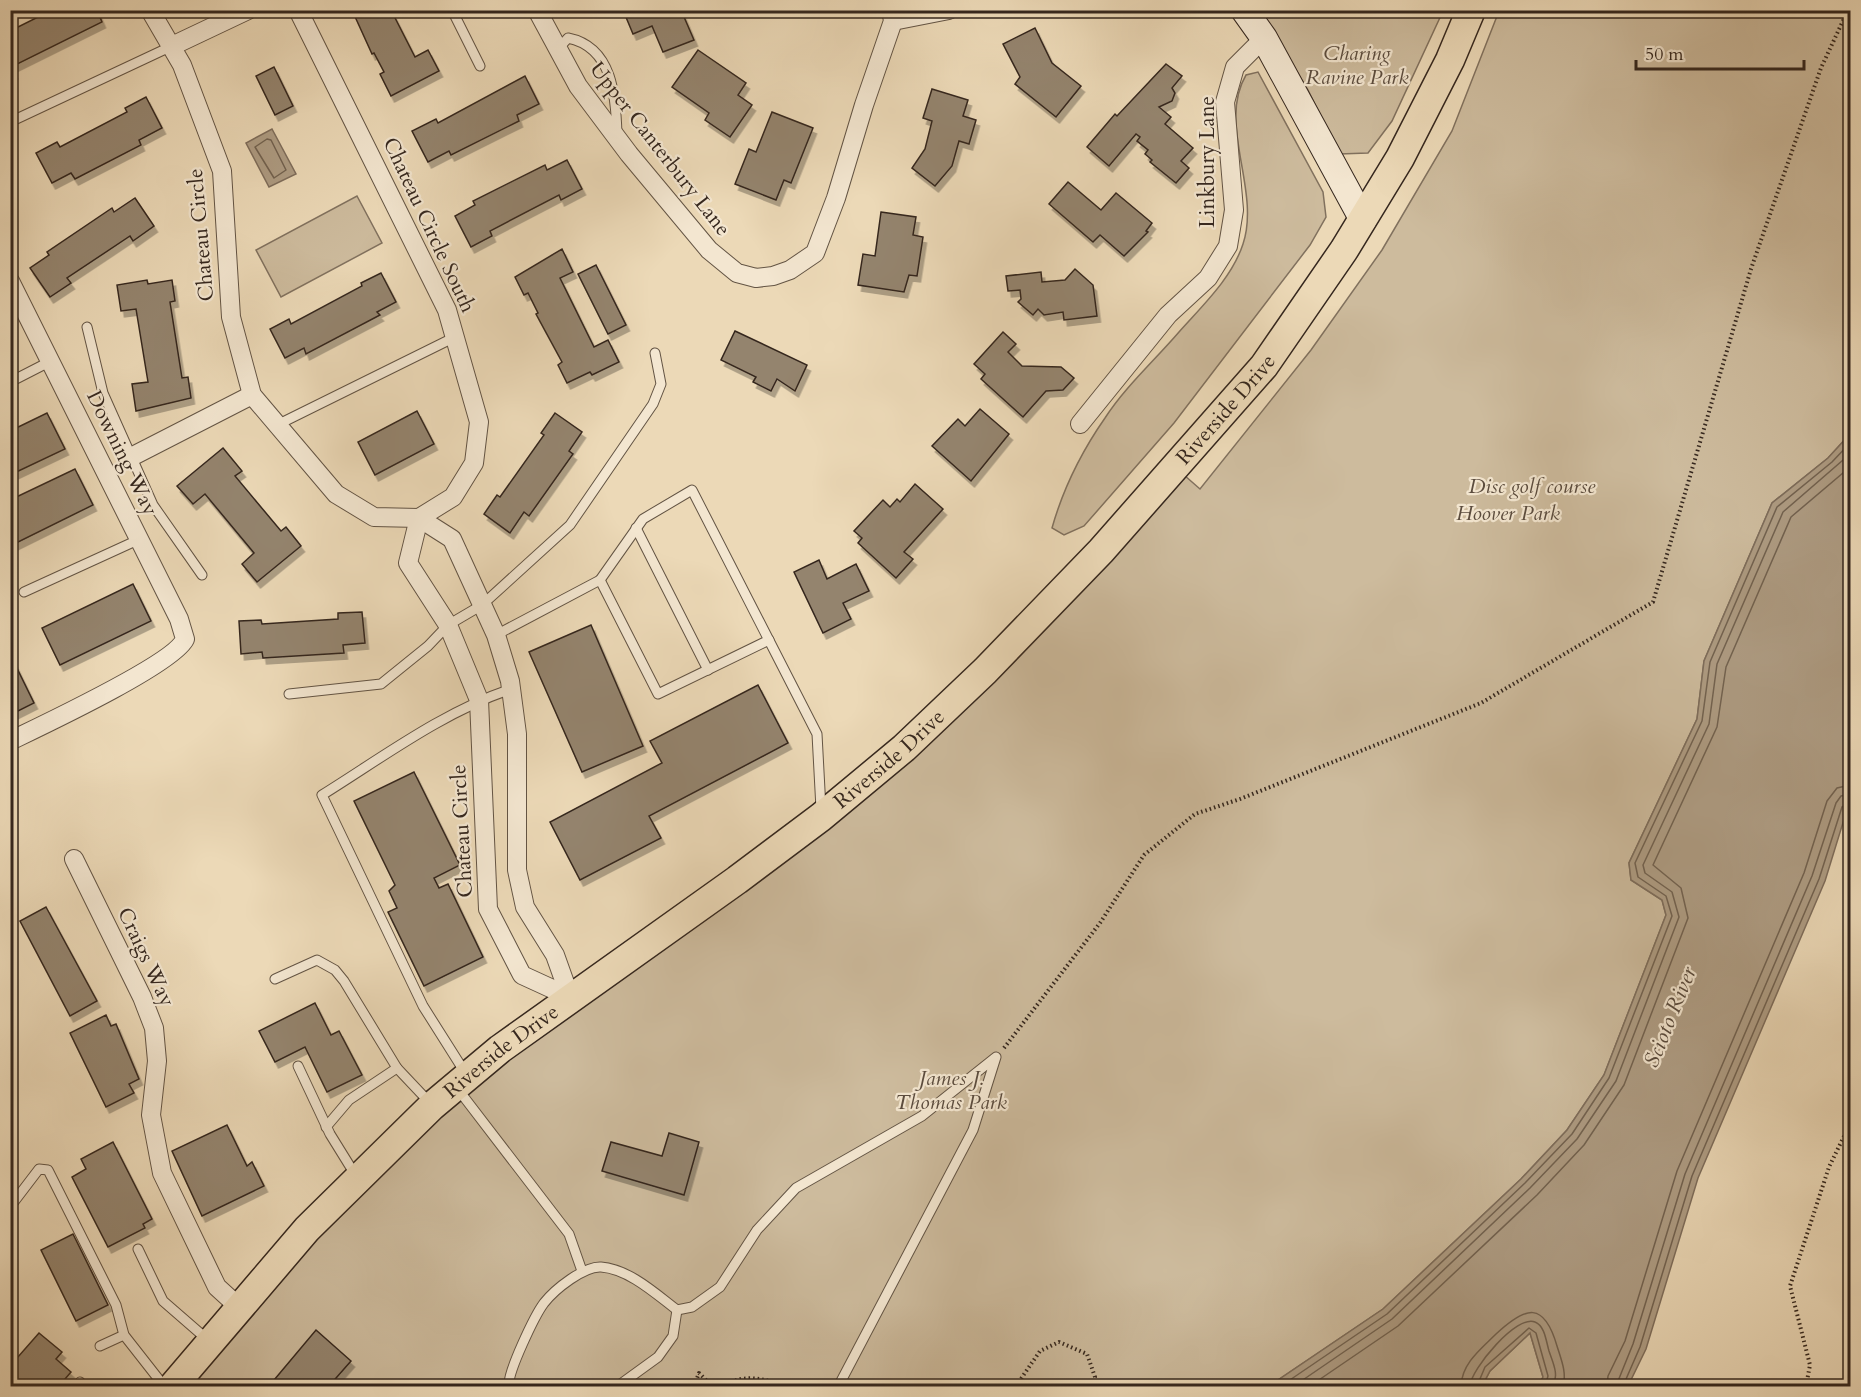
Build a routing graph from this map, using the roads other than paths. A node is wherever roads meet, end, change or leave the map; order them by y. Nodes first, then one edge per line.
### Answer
1 (150, 10) edge
2 (248, 10) edge
3 (298, 10) edge
4 (452, 10) edge
5 (537, 10) edge
6 (949, 10) edge
7 (1245, 10) edge
8 (1471, 10) edge
9 (892, 16) edge
10 (1264, 38) junction
11 (172, 46) junction
12 (558, 49) junction
13 (480, 66) dead end
14 (10, 122) edge
15 (617, 137) junction
16 (1363, 220) junction
17 (10, 281) edge
18 (87, 327) dead end
19 (455, 337) junction
20 (655, 353) dead end
21 (51, 361) junction
22 (10, 382) edge
23 (252, 395) junction
24 (1080, 424) dead end
25 (277, 425) junction
26 (131, 457) junction
27 (419, 518) junction
28 (636, 528) junction
29 (140, 539) junction
30 (202, 575) dead end
31 (600, 580) junction
32 (24, 592) dead end
33 (482, 605) junction
34 (448, 625) junction
35 (496, 635) junction
36 (769, 640) junction
37 (708, 670) junction
38 (511, 689) junction
39 (289, 694) dead end
40 (479, 700) junction
41 (10, 741) edge
42 (821, 817) junction
43 (74, 859) dead end
44 (274, 979) dead end
45 (570, 997) junction
46 (297, 1066) dead end
47 (397, 1068) junction
48 (462, 1081) junction
49 (432, 1106) junction
50 (326, 1127) junction
51 (357, 1178) junction
52 (10, 1207) edge
53 (138, 1249) dead end
54 (582, 1271) junction
55 (240, 1308) junction
56 (677, 1310) junction
57 (124, 1335) junction
58 (211, 1342) junction
59 (100, 1346) dead end
60 (839, 1385) dead end
61 (164, 1386) edge
62 (173, 1386) edge
63 (509, 1386) edge
64 (618, 1386) edge

1 - 11 street, Chateau Circle
2 - 11 street
3 - 19 street, Chateau Circle South
4 - 13 lane
5 - 12 street, Upper Canterbury Lane
6 - 9 street
7 - 10 street
8 - 16 main road, Riverside Drive
9 - 15 street, Upper Canterbury Lane
10 - 16 street
10 - 24 street, Linkbury Lane
11 - 14 lane
11 - 23 street, Chateau Circle
12 - 15 street, Upper Canterbury Lane
12 - 15 lane
16 - 42 main road, Riverside Drive
17 - 21 street, Downing Way
18 - 26 lane
19 - 25 lane
19 - 27 street, Chateau Circle South
20 - 33 lane
21 - 22 lane
21 - 29 street, Downing Way
23 - 25 street, Chateau Circle
23 - 26 street
25 - 27 street, Chateau Circle
26 - 30 lane
27 - 33 street
27 - 34 street, Chateau Circle
28 - 31 lane
28 - 36 lane
28 - 37 lane
29 - 32 lane
29 - 41 street, Downing Way
31 - 35 lane
31 - 37 lane
33 - 34 lane
33 - 35 street
34 - 39 lane
34 - 40 street, Chateau Circle
35 - 38 street
36 - 37 lane
36 - 42 lane
38 - 40 lane
38 - 45 street
40 - 45 street, Chateau Circle
40 - 48 lane
42 - 45 main road, Riverside Drive
43 - 55 street, Craigs Way
44 - 47 lane
45 - 48 main road, Riverside Drive
46 - 50 lane
47 - 49 lane
47 - 50 lane
48 - 49 main road, Riverside Drive
48 - 54 lane
49 - 51 main road, Riverside Drive
50 - 51 lane
51 - 55 main road, Riverside Drive
52 - 57 lane
53 - 58 lane
54 - 56 lane
54 - 63 lane
55 - 58 main road, Riverside Drive
56 - 60 lane
56 - 64 lane
57 - 59 lane
57 - 61 lane
58 - 62 main road, Riverside Drive

